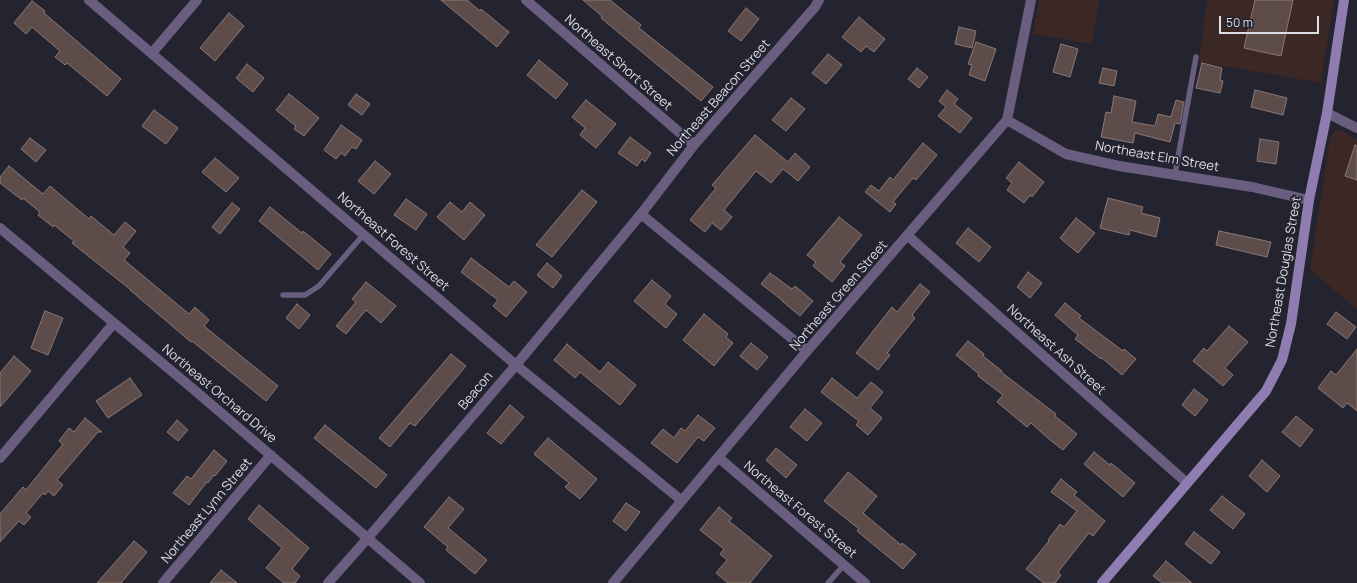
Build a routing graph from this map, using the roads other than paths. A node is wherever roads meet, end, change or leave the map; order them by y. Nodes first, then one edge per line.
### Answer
1 (89, 0) edge
2 (197, 0) edge
3 (526, 0) edge
4 (819, 0) edge
5 (1031, 0) edge
6 (1344, 0) edge
7 (152, 52) junction
8 (1196, 57) dead end
9 (1327, 113) junction
10 (1007, 120) junction
11 (1357, 128) edge
12 (694, 145) junction
13 (1175, 174) junction
14 (1309, 200) junction
15 (641, 214) junction
16 (0, 228) edge
17 (364, 234) junction
18 (908, 236) junction
19 (283, 295) dead end
20 (114, 324) junction
21 (807, 352) junction
22 (516, 364) junction
23 (271, 455) junction
24 (718, 457) junction
25 (0, 458) edge
26 (1187, 483) junction
27 (681, 500) junction
28 (367, 539) junction
29 (844, 565) junction
30 (163, 583) edge
31 (328, 583) edge
32 (420, 583) edge
33 (613, 583) edge
34 (828, 583) edge
35 (865, 583) edge
36 (1102, 583) edge

1 - 7 street, Northeast Forest Street
2 - 7 street
3 - 12 street, Northeast Short Street
4 - 12 street, Northeast Beacon Street
5 - 10 street, Northeast Green Street
6 - 9 main road, Northeast Douglas Street
7 - 17 street, Northeast Forest Street
8 - 13 lane
9 - 11 street
9 - 14 main road, Northeast Douglas Street
10 - 13 street, Northeast Elm Street
10 - 18 street, Northeast Green Street
12 - 15 street, Northeast Beacon Street
13 - 14 street, Northeast Elm Street
14 - 26 main road, Northeast Douglas Street
15 - 21 street
15 - 22 street, Beacon
16 - 20 street, Northeast Orchard Drive
17 - 19 lane
17 - 22 street, Northeast Forest Street
18 - 21 street, Northeast Green Street
18 - 26 street, Northeast Ash Street
20 - 23 street, Northeast Orchard Drive
20 - 25 street
21 - 24 street, Northeast Green Street
22 - 27 street, Northeast Forest Street
22 - 28 street, Beacon
23 - 28 street, Northeast Orchard Drive
23 - 30 street, Northeast Lynn Street
24 - 27 street, Northeast Green Street
24 - 29 street, Northeast Forest Street
26 - 36 main road, Northeast Douglas Street
27 - 33 street, Northeast Green Street
28 - 31 street, Beacon
28 - 32 street, Northeast Orchard Drive
29 - 34 lane
29 - 35 street, Northeast Forest Street

